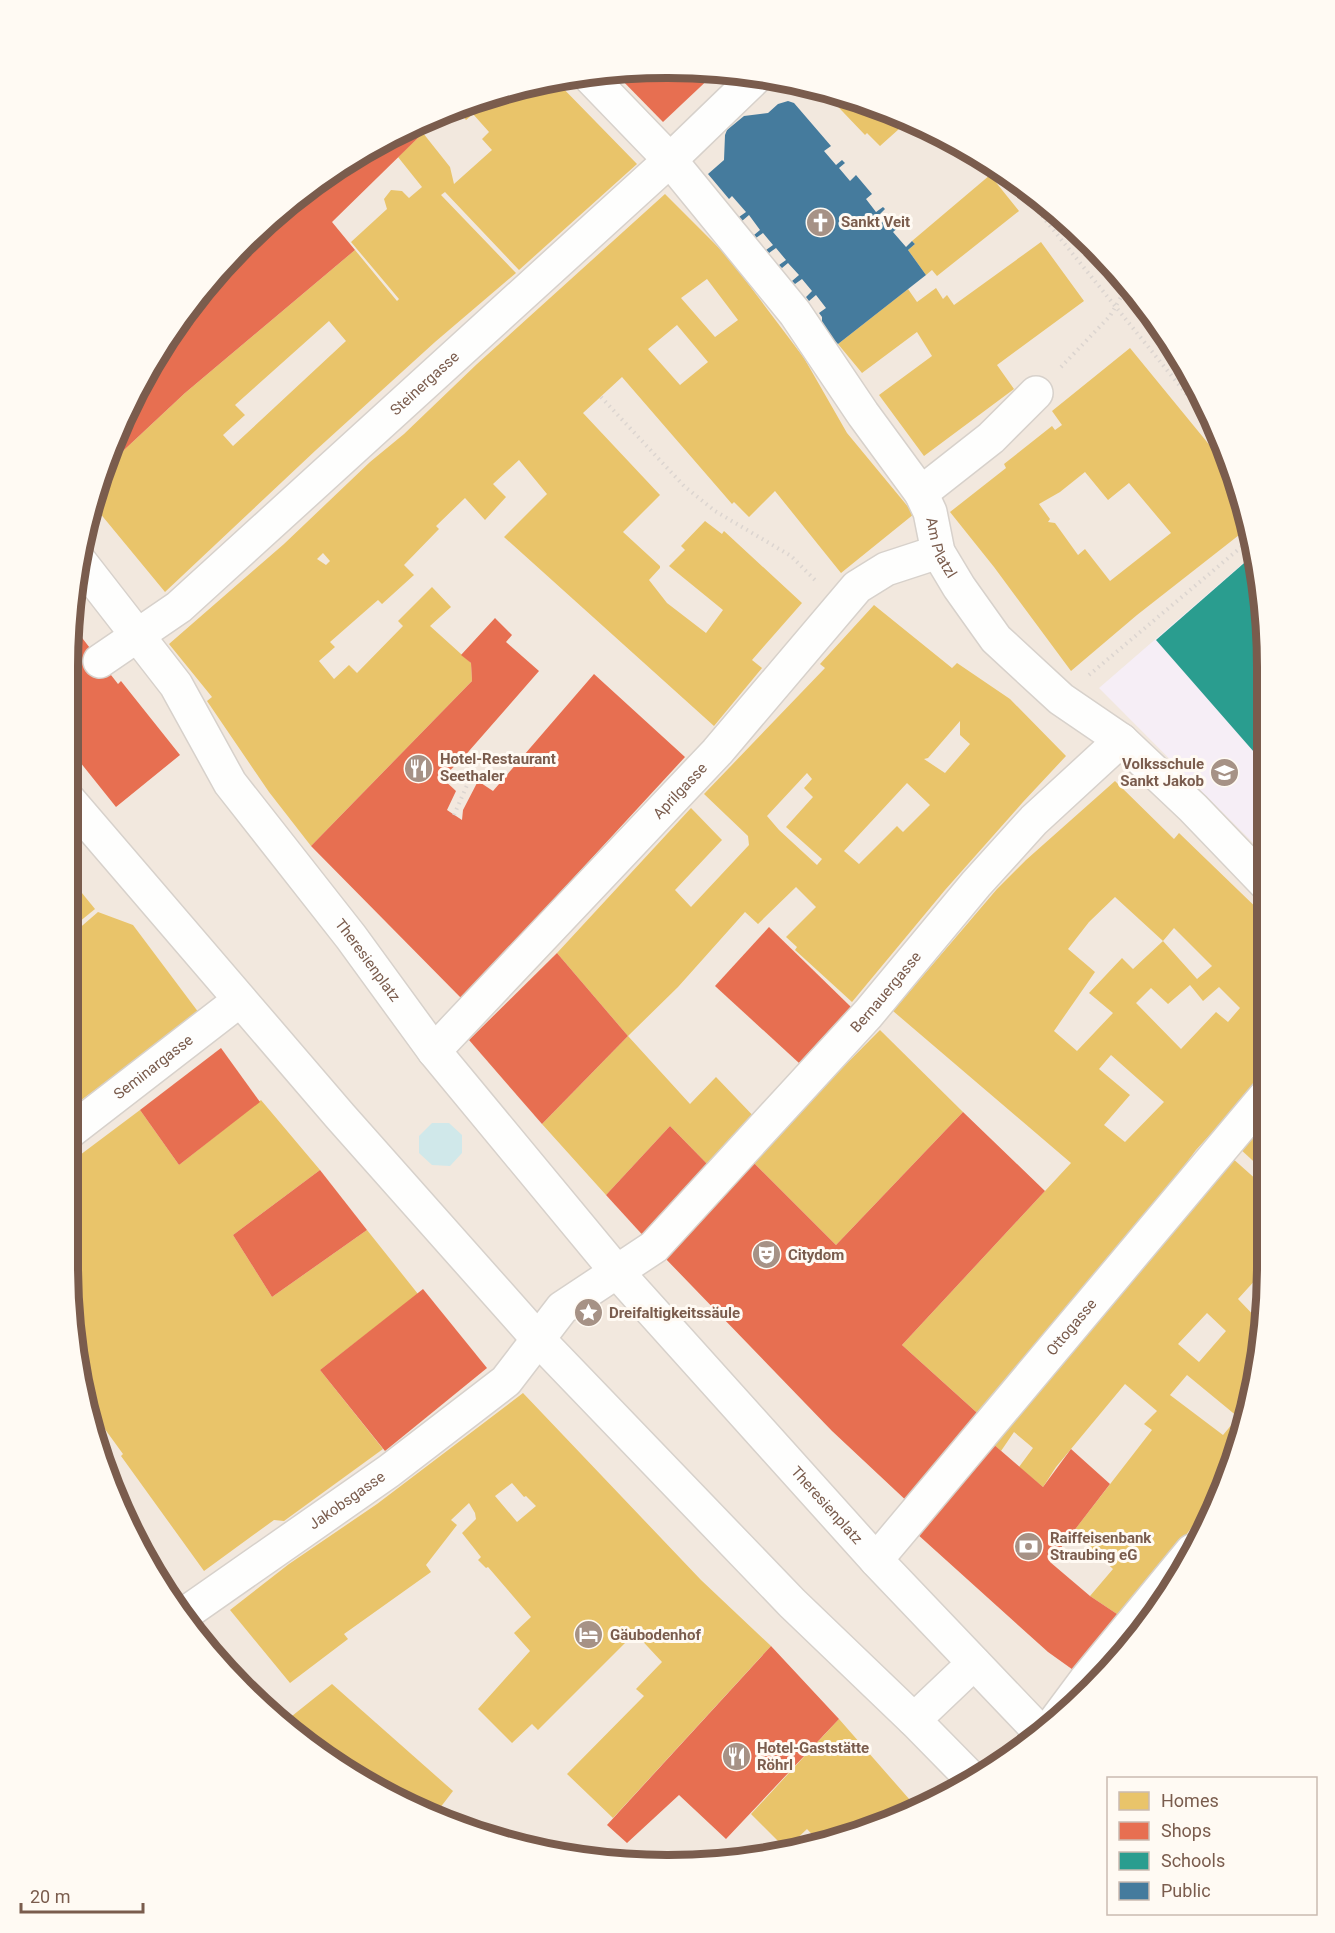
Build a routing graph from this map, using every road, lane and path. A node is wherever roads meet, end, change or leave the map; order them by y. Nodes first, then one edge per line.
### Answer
1 (595, 83) edge
2 (749, 84) edge
3 (670, 160) junction
4 (1034, 206) edge
5 (1123, 294) edge
6 (1116, 309) junction
7 (1059, 370) dead end
8 (1036, 393) dead end
9 (601, 397) dead end
10 (1195, 405) edge
11 (921, 493) junction
12 (1244, 545) edge
13 (938, 552) junction
14 (86, 570) edge
15 (841, 606) junction
16 (138, 636) junction
17 (100, 661) dead end
18 (1061, 699) junction
19 (1121, 740) junction
20 (479, 758) dead end
21 (78, 811) edge
22 (454, 815) dead end
23 (1257, 875) edge
24 (240, 1000) junction
25 (434, 1051) junction
26 (1257, 1106) edge
27 (78, 1125) edge
28 (617, 1272) junction
29 (538, 1339) junction
30 (876, 1560) junction
31 (1160, 1590) edge
32 (190, 1610) edge
33 (974, 1663) junction
34 (1085, 1681) edge
35 (914, 1720) junction
36 (1035, 1726) edge
37 (966, 1773) edge

1 - 3 street, Am Platzl
2 - 3 street, Steinergasse
3 - 11 street, Am Platzl
3 - 16 street, Steinergasse
4 - 6 path
5 - 6 path
6 - 7 path
6 - 10 path
8 - 11 street
9 - 15 path
11 - 13 street, Am Platzl
12 - 18 path
13 - 15 street, Aprilgasse
13 - 18 street, Am Platzl
14 - 16 street, Theresienplatz
15 - 25 street, Aprilgasse
16 - 17 street, Steinergasse
16 - 25 street, Theresienplatz
18 - 19 street, Am Platzl
19 - 23 street, Am Platzl
19 - 28 street, Bernauergasse
20 - 22 path
21 - 24 street
24 - 27 street, Seminargasse
24 - 29 street
25 - 28 street, Theresienplatz
26 - 30 street, Ottogasse
28 - 29 street
28 - 30 street, Theresienplatz
29 - 32 street, Jakobsgasse
29 - 35 street
30 - 33 street, Theresienplatz
31 - 34 street
33 - 35 street
33 - 36 street, Theresienplatz
35 - 37 street

